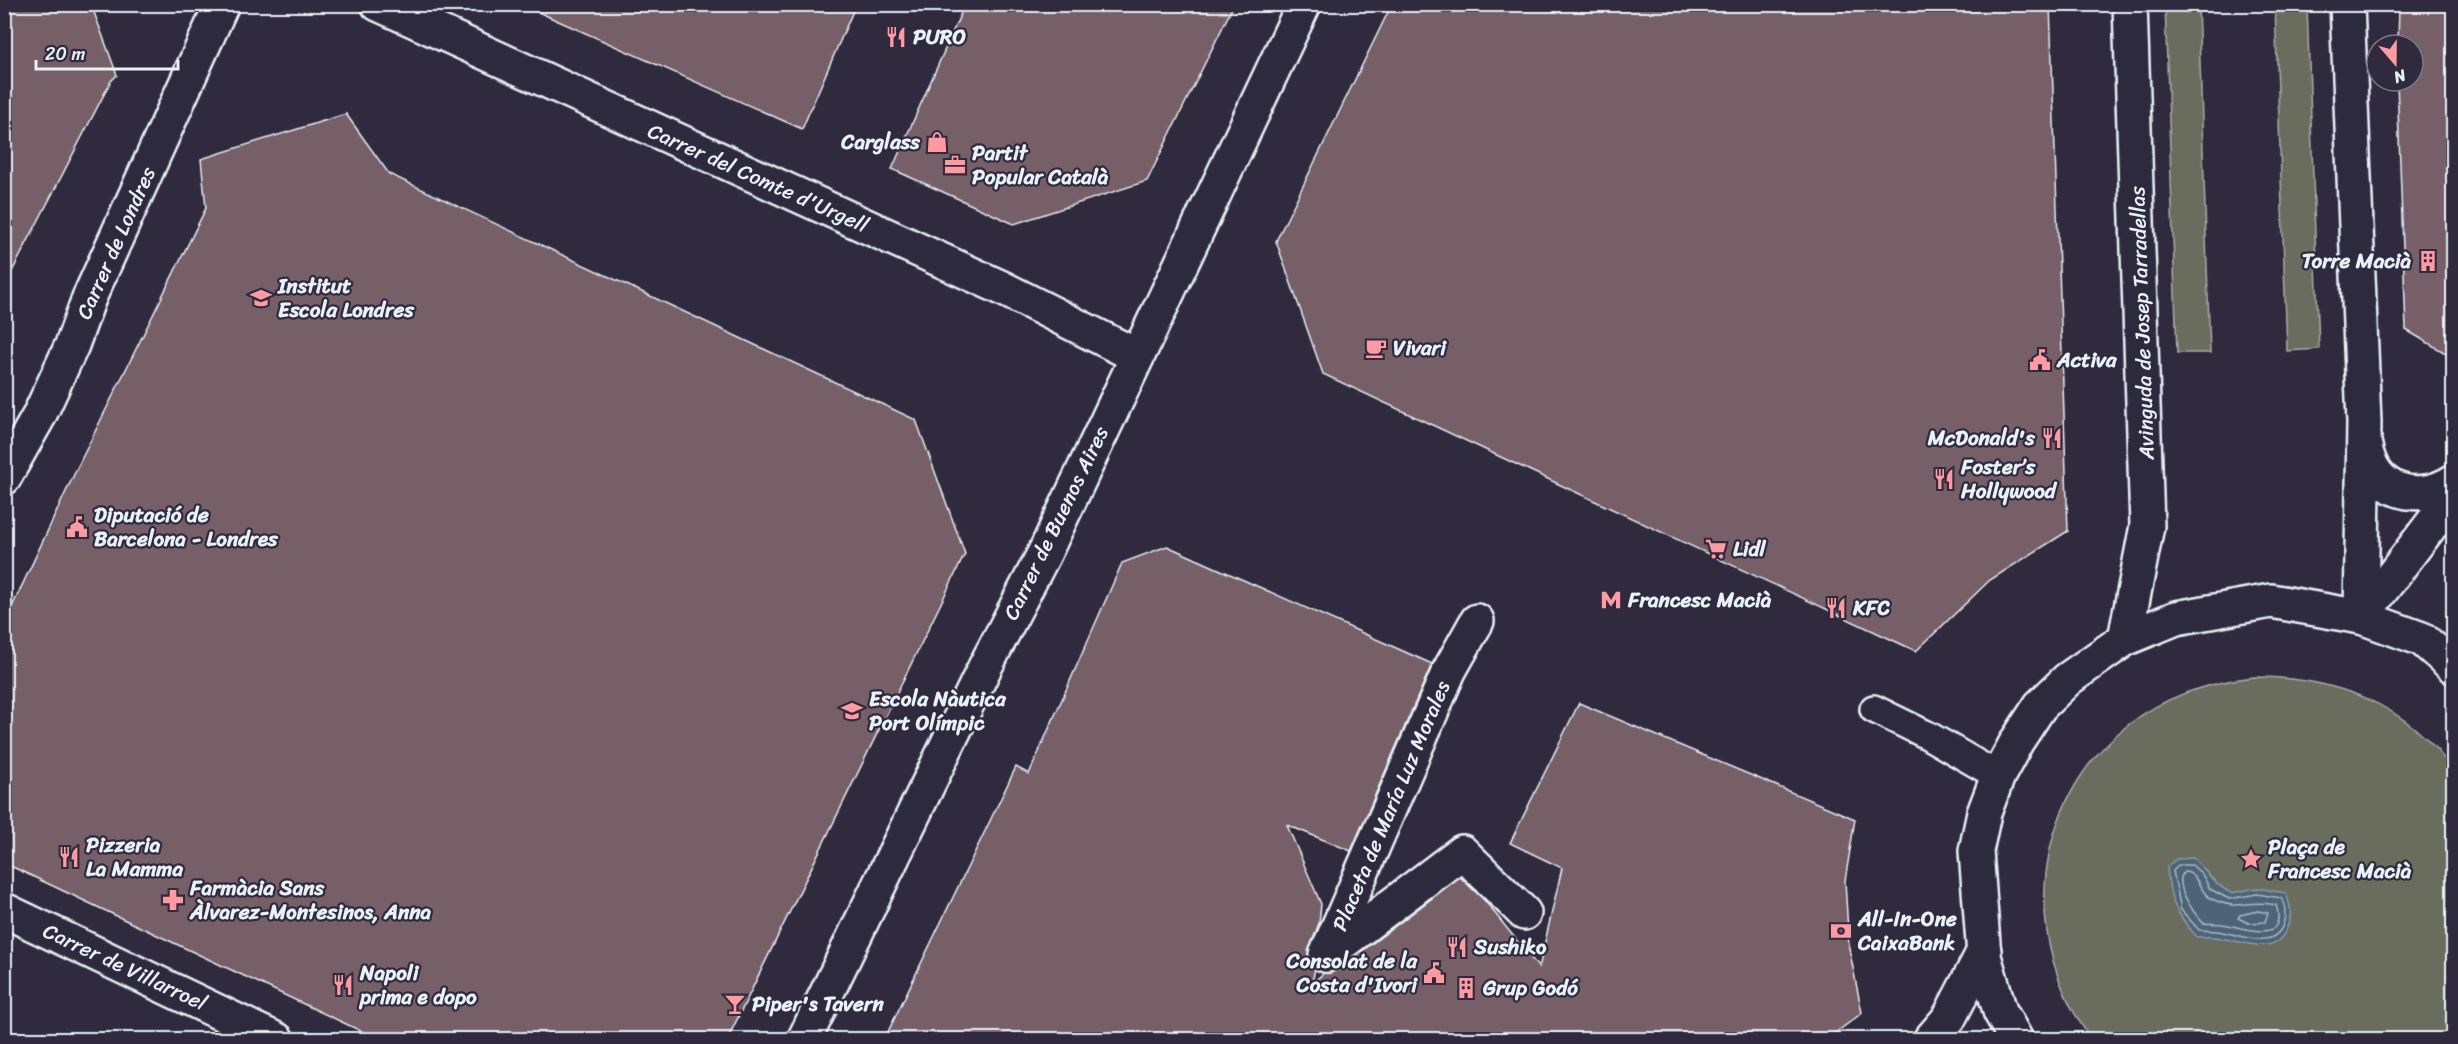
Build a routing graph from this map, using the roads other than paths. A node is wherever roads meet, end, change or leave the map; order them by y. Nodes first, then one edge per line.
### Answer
1 (222, 4) edge
2 (378, 4) edge
3 (1304, 4) edge
4 (2130, 4) edge
5 (2347, 4) edge
6 (1137, 356) junction
7 (2364, 441) junction
8 (4, 478) edge
9 (2454, 481) edge
10 (2454, 495) edge
11 (2361, 616) junction
12 (1477, 621) dead end
13 (2454, 630) edge
14 (2125, 639) junction
15 (2422, 639) junction
16 (2454, 667) edge
17 (1874, 709) dead end
18 (1998, 776) junction
19 (4, 910) edge
20 (1524, 913) dead end
21 (1984, 951) junction
22 (1993, 1025) edge
23 (277, 1040) edge
24 (804, 1040) edge
25 (1930, 1040) edge
26 (2016, 1040) edge

1 - 8 main road, Carrer de Londres
2 - 6 main road, Carrer del Comte d'Urgell
3 - 6 main road, Carrer de Buenos Aires
4 - 14 main road, Avinguda de Josep Tarradellas
5 - 7 main road
6 - 24 main road, Carrer de Buenos Aires
7 - 9 main road
7 - 11 main road
10 - 11 main road
11 - 14 main road
11 - 15 main road
12 - 20 main road, Placeta de María Luz Morales
13 - 15 main road
14 - 18 main road
15 - 16 main road
17 - 18 lane
18 - 21 main road
19 - 23 main road, Carrer de Villarroel
21 - 22 main road
21 - 25 main road
22 - 26 main road

